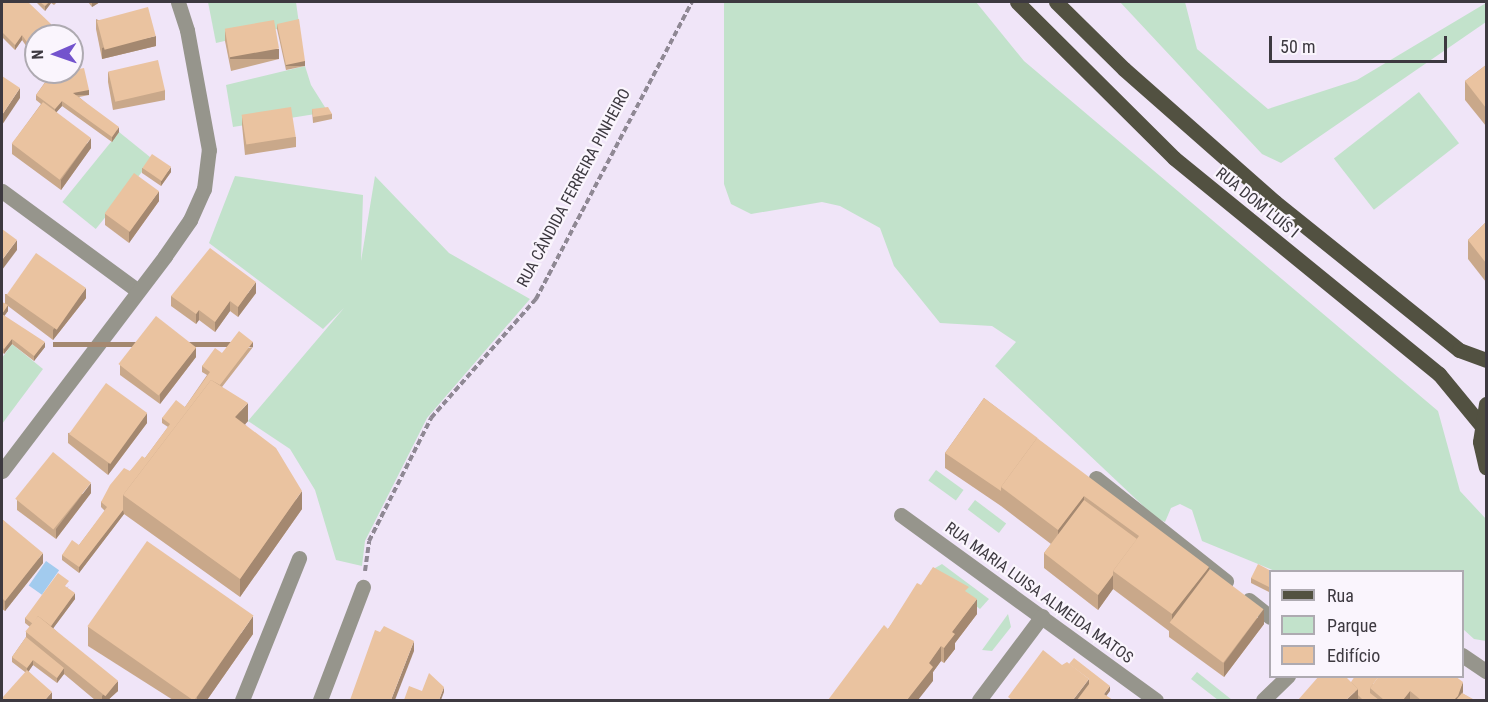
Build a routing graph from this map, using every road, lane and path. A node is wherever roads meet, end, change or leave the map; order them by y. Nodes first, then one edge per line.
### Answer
1 (178, 2) edge
2 (692, 2) edge
3 (1017, 2) edge
4 (1056, 2) edge
5 (2, 190) edge
6 (137, 291) junction
7 (1486, 360) edge
8 (1486, 404) edge
9 (1481, 425) junction
10 (1486, 467) edge
11 (2, 471) edge
12 (1096, 478) dead end
13 (901, 516) dead end
14 (299, 558) dead end
15 (363, 587) joint
16 (1042, 616) junction
17 (1269, 616) edge
18 (1464, 656) edge
19 (1486, 671) edge
20 (1286, 678) edge
21 (242, 700) edge
22 (320, 700) edge
23 (979, 700) edge
24 (1156, 700) edge
25 (1263, 700) edge

1 - 6 street
2 - 15 path, RUA CÂNDIDA FERREIRA PINHEIRO
3 - 9 main road, RUA DOM LUÍS I
4 - 7 main road, RUA DOM LUÍS I
5 - 6 street
6 - 11 street
8 - 9 main road
9 - 10 main road
12 - 17 street
13 - 16 street, RUA MARIA LUISA ALMEIDA MATOS
14 - 21 street
15 - 22 street
16 - 23 street
16 - 24 street, RUA MARIA LUISA ALMEIDA MATOS
18 - 19 street
20 - 25 street

